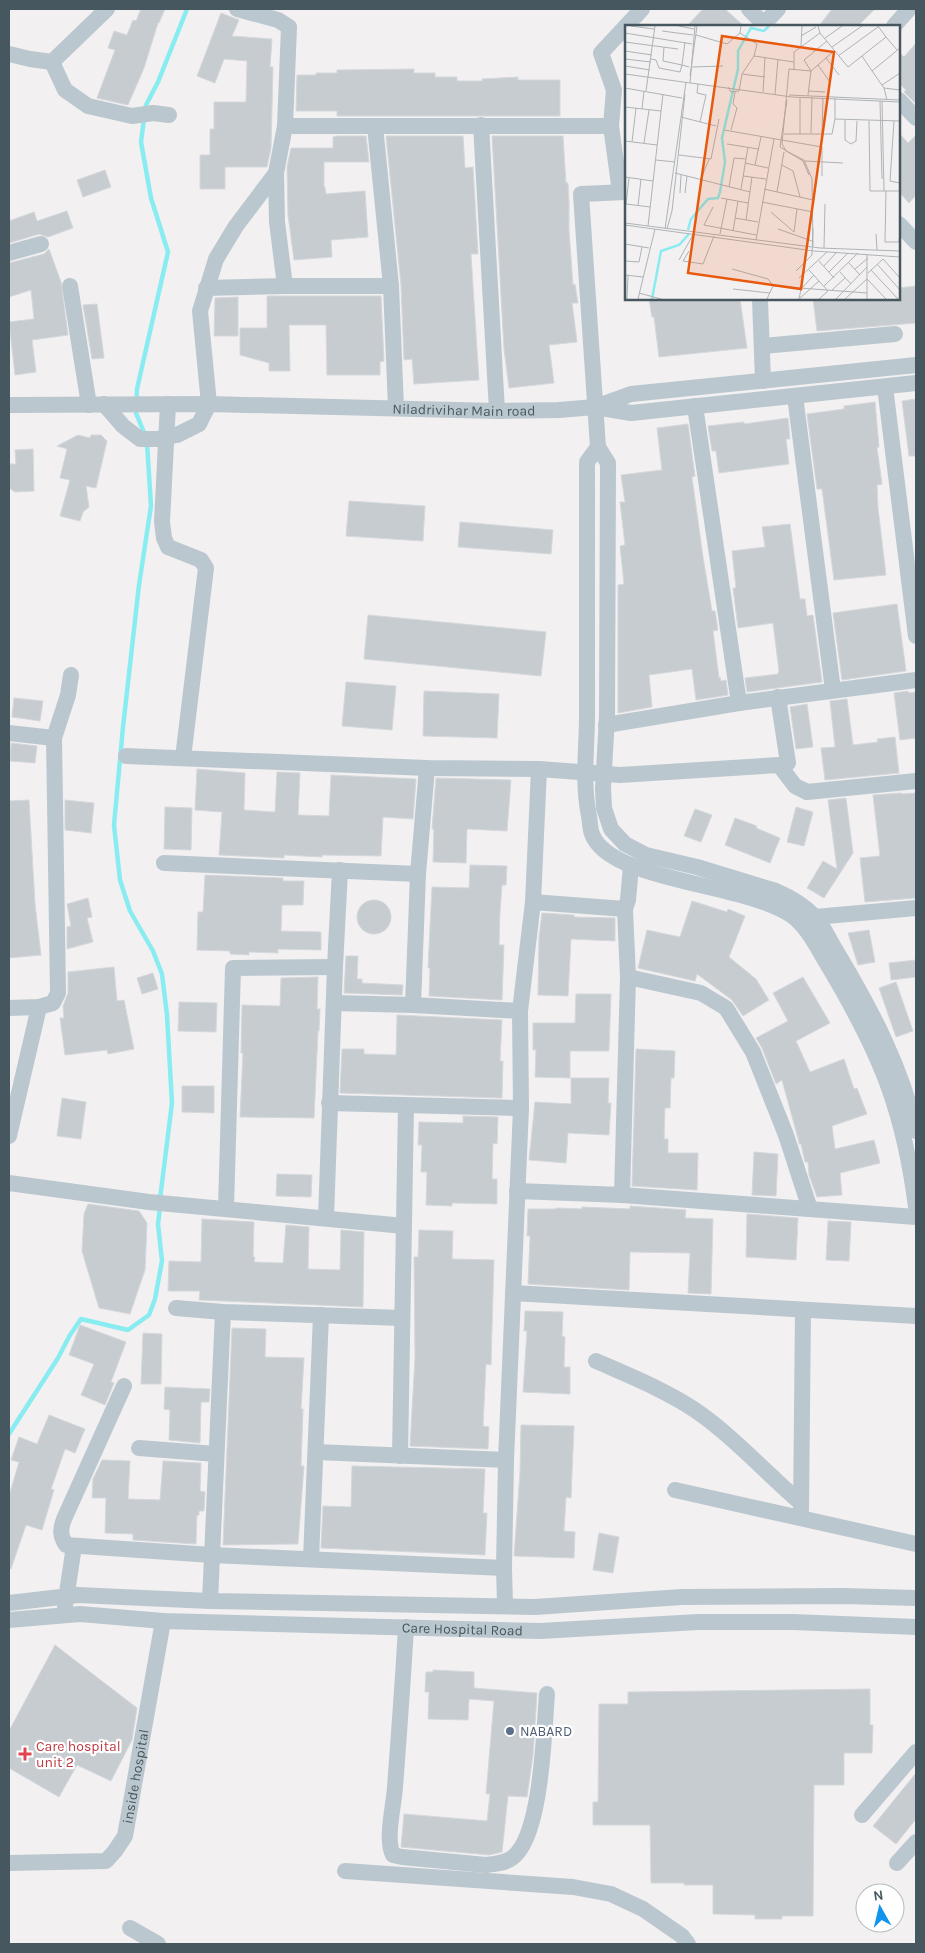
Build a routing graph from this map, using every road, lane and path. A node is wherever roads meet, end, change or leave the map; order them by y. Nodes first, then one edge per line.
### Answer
1 (107, 9) edge
2 (237, 9) edge
3 (642, 9) edge
4 (749, 9) edge
5 (778, 9) edge
6 (909, 9) edge
7 (627, 25) edge
8 (763, 25) edge
9 (895, 25) edge
10 (625, 27) edge
11 (9, 54) edge
12 (52, 62) junction
13 (900, 101) edge
14 (161, 114) dead end
15 (916, 118) edge
16 (481, 125) junction
17 (285, 126) junction
18 (375, 126) junction
19 (611, 126) junction
20 (276, 173) junction
21 (623, 192) edge
22 (900, 225) edge
23 (916, 242) edge
24 (41, 244) dead end
25 (9, 253) edge
26 (70, 286) dead end
27 (285, 286) junction
28 (391, 286) junction
29 (206, 288) junction
30 (760, 300) edge
31 (895, 334) dead end
32 (763, 346) junction
33 (916, 365) edge
34 (763, 381) junction
35 (916, 383) edge
36 (886, 387) junction
37 (795, 396) junction
38 (164, 404) junction
39 (209, 404) junction
40 (9, 405) edge
41 (97, 405) junction
42 (695, 406) junction
43 (596, 407) junction
44 (396, 408) junction
45 (498, 412) junction
46 (166, 438) junction
47 (598, 447) junction
48 (916, 636) edge
49 (71, 675) dead end
50 (916, 680) edge
51 (833, 690) junction
52 (778, 698) junction
53 (740, 703) junction
54 (606, 725) junction
55 (9, 733) edge
56 (54, 738) junction
57 (126, 756) dead end
58 (183, 758) junction
59 (779, 765) junction
60 (426, 768) junction
61 (539, 769) junction
62 (584, 773) junction
63 (603, 773) junction
64 (916, 781) edge
65 (164, 863) dead end
66 (631, 866) junction
67 (340, 870) junction
68 (418, 874) junction
69 (533, 902) junction
70 (916, 908) edge
71 (624, 909) junction
72 (815, 917) junction
73 (335, 967) junction
74 (628, 978) junction
75 (334, 1003) junction
76 (413, 1005) junction
77 (39, 1007) junction
78 (9, 1008) edge
79 (520, 1011) junction
80 (329, 1103) junction
81 (406, 1106) junction
82 (521, 1108) junction
83 (916, 1131) edge
84 (9, 1136) edge
85 (913, 1166) edge
86 (9, 1183) edge
87 (517, 1190) junction
88 (622, 1195) junction
89 (916, 1207) edge
90 (226, 1208) junction
91 (810, 1209) junction
92 (916, 1217) edge
93 (326, 1218) junction
94 (404, 1226) junction
95 (513, 1293) junction
96 (176, 1308) dead end
97 (803, 1310) junction
98 (223, 1312) junction
99 (321, 1315) junction
100 (916, 1316) edge
101 (402, 1318) junction
102 (596, 1362) dead end
103 (124, 1386) dead end
104 (139, 1448) dead end
105 (316, 1452) junction
106 (216, 1454) junction
107 (400, 1456) junction
108 (506, 1460) junction
109 (674, 1490) dead end
110 (801, 1510) junction
111 (916, 1544) edge
112 (74, 1546) junction
113 (212, 1555) junction
114 (311, 1559) junction
115 (504, 1568) junction
116 (66, 1597) junction
117 (916, 1598) edge
118 (210, 1601) junction
119 (9, 1604) edge
120 (505, 1606) junction
121 (64, 1615) junction
122 (9, 1620) edge
123 (163, 1621) junction
124 (406, 1627) junction
125 (916, 1627) edge
126 (547, 1694) dead end
127 (916, 1752) edge
128 (862, 1815) dead end
129 (916, 1842) edge
130 (9, 1863) edge
131 (897, 1863) dead end
132 (345, 1871) dead end
133 (130, 1928) dead end
134 (158, 1944) edge
135 (688, 1944) edge

1 - 12 street
2 - 17 street
3 - 7 street
4 - 8 street
5 - 8 street
6 - 9 street
10 - 19 street
11 - 12 street
12 - 14 street
13 - 15 street
16 - 18 street
16 - 19 street
16 - 45 street
17 - 18 street
17 - 20 street
18 - 28 street
19 - 21 street
20 - 27 street
20 - 29 street
21 - 43 street
22 - 23 street
24 - 25 street
26 - 41 street
27 - 28 street
27 - 29 street
28 - 44 street
29 - 39 street
30 - 32 street
31 - 32 street
32 - 34 street
33 - 34 street
34 - 43 street
35 - 36 street, Niladrivihar Main road
36 - 37 street, Niladrivihar Main road
36 - 48 street
37 - 42 street, Niladrivihar Main road
37 - 51 street
38 - 39 street, Niladrivihar Main road
38 - 41 street, Niladrivihar Main road
38 - 46 street
39 - 44 street, Niladrivihar Main road
39 - 46 street
40 - 41 street, Niladrivihar Main road
41 - 46 street
42 - 43 street, Niladrivihar Main road
42 - 53 street
43 - 45 street, Niladrivihar Main road
43 - 47 street
44 - 45 street, Niladrivihar Main road
46 - 58 street
47 - 54 street
47 - 62 street
49 - 56 street
50 - 51 street
51 - 52 street
52 - 53 street
52 - 59 street
53 - 54 street
54 - 63 street
55 - 56 street
56 - 77 street
57 - 58 street
58 - 60 street
59 - 63 street
59 - 64 street
60 - 61 street
60 - 68 street
61 - 62 street
61 - 69 street
62 - 63 street
62 - 66 street
63 - 72 street
65 - 67 street
66 - 71 street
66 - 85 street
67 - 68 street
67 - 73 street
68 - 76 street
69 - 71 street
69 - 79 street
70 - 72 street
71 - 74 street
72 - 83 street
73 - 75 street
73 - 90 street
74 - 88 street
74 - 91 street
75 - 76 street
75 - 80 street
76 - 79 street
77 - 78 street
77 - 84 street
79 - 82 street
80 - 81 street
80 - 93 street
81 - 82 street
81 - 94 street
82 - 87 street
85 - 89 street
86 - 90 street
87 - 88 street
87 - 95 street
88 - 91 street
90 - 93 street
91 - 92 street
93 - 94 street
94 - 101 street
95 - 97 street
95 - 108 street
96 - 98 street
97 - 100 street
97 - 110 street
98 - 99 street
98 - 106 street
99 - 101 street
99 - 105 street
101 - 107 street
102 - 110 street
103 - 112 street
104 - 106 street
105 - 107 street
105 - 114 street
106 - 113 street
107 - 108 street
108 - 115 street
109 - 110 street
110 - 111 street
112 - 113 street
112 - 116 street
113 - 114 street
113 - 118 street
114 - 115 street
115 - 120 street
116 - 118 street, Care Hospital Road
116 - 119 street, Care Hospital Road
116 - 121 street
117 - 120 street, Care Hospital Road
118 - 120 street, Care Hospital Road
121 - 122 street, Care Hospital Road
121 - 123 street, Care Hospital Road
123 - 124 street, Care Hospital Road
123 - 130 street, inside hospital
124 - 125 street, Care Hospital Road
124 - 126 street
127 - 128 street
129 - 131 street
132 - 135 street
133 - 134 street

